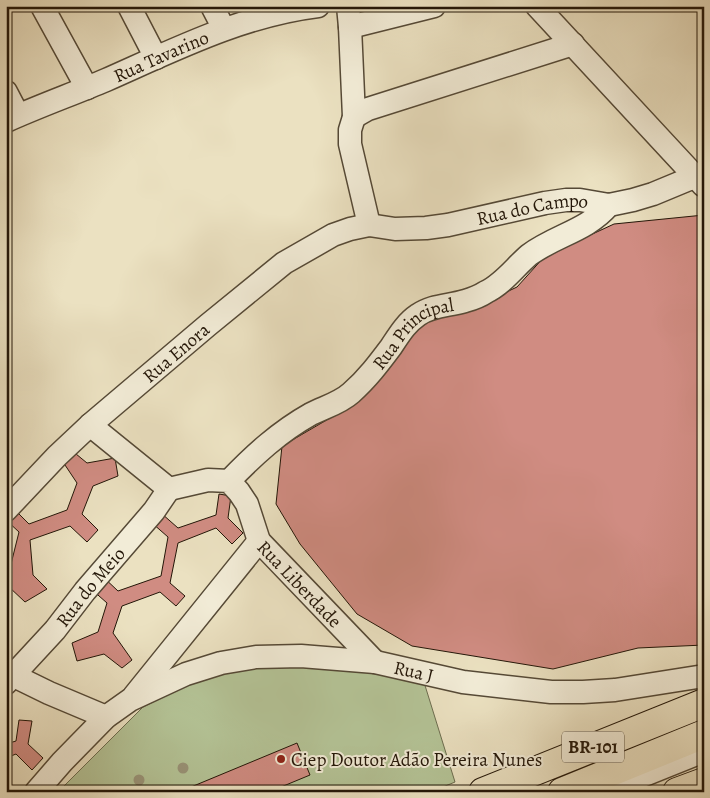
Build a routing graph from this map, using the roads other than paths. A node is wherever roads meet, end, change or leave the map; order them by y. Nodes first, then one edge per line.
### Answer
1 (42, 6) edge
2 (129, 6) edge
3 (212, 6) edge
4 (434, 6) edge
5 (538, 6) edge
6 (305, 7) edge
7 (349, 17) edge
8 (224, 29) junction
9 (573, 44) junction
10 (156, 58) junction
11 (87, 88) junction
12 (6, 92) edge
13 (354, 117) junction
14 (12, 118) edge
15 (699, 182) edge
16 (609, 205) junction
17 (369, 225) junction
18 (90, 425) junction
19 (229, 481) junction
20 (169, 489) junction
21 (6, 510) edge
22 (259, 541) junction
23 (375, 662) junction
24 (704, 676) edge
25 (8, 677) edge
26 (130, 700) junction
27 (704, 703) edge
28 (106, 717) junction
29 (704, 734) edge
30 (704, 751) edge
31 (704, 764) edge
32 (704, 782) edge
33 (36, 792) edge
34 (482, 792) edge
35 (562, 792) edge
36 (602, 792) edge
37 (633, 792) edge
38 (677, 792) edge

1 - 11 street
2 - 10 street
3 - 8 street
4 - 7 street
5 - 9 street
6 - 8 street, Rua Tavarino
7 - 13 street
8 - 10 street, Rua Tavarino
9 - 13 street
9 - 15 street
10 - 11 street, Rua Tavarino
11 - 14 street, Rua Tavarino
12 - 14 street
13 - 17 street
15 - 16 street, Rua do Campo
16 - 17 street, Rua do Campo
16 - 19 street, Rua Principal
17 - 18 street, Rua Enora
18 - 20 street
18 - 21 street, Rua Enora
19 - 20 street
19 - 22 street, Rua Liberdade
20 - 25 street, Rua do Meio
22 - 23 street, Rua Liberdade
22 - 26 street, Rua J
23 - 24 street, Rua J
23 - 26 street, Rua J
25 - 28 street
26 - 28 street, Rua J
27 - 34 highway, BR-101
28 - 33 street, Rua J
29 - 35 highway, BR-101
30 - 36 street
31 - 37 street
32 - 38 highway

